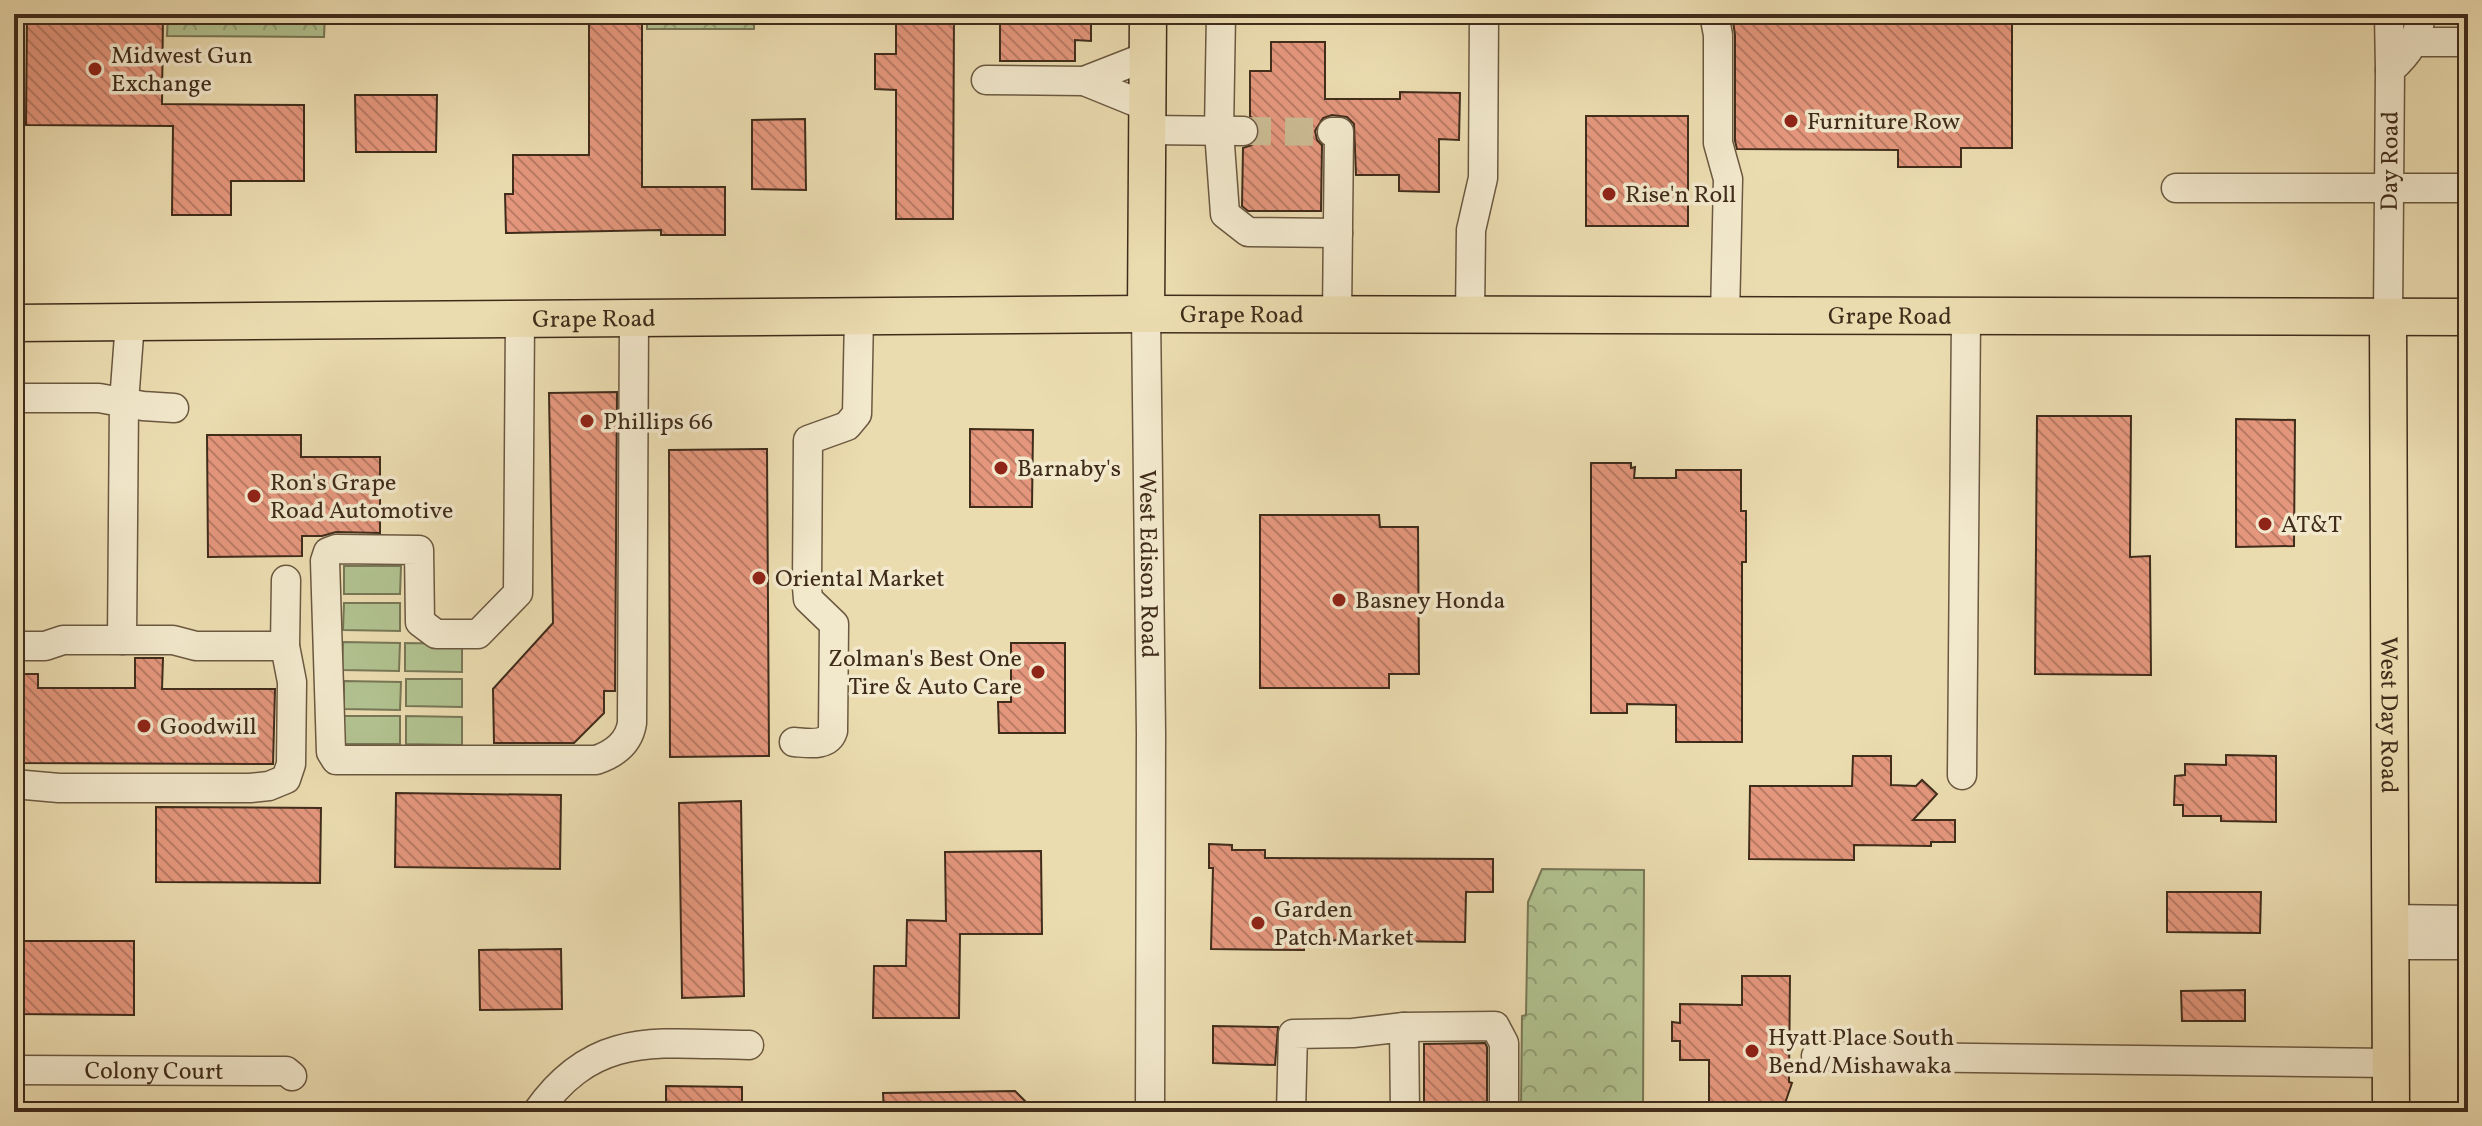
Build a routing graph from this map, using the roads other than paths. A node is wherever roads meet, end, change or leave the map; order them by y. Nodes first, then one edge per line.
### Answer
1 (1148, 14) edge
2 (1221, 14) edge
3 (1484, 14) edge
4 (1714, 14) edge
5 (2389, 14) edge
6 (2421, 14) edge
7 (2415, 42) junction
8 (2468, 42) edge
9 (1148, 56) junction
10 (2390, 70) junction
11 (986, 80) dead end
12 (1084, 81) junction
13 (1148, 118) junction
14 (1231, 131) junction
15 (1332, 132) dead end
16 (2176, 188) dead end
17 (2390, 188) junction
18 (2468, 188) edge
19 (1338, 233) junction
20 (1146, 314) junction
21 (859, 316) junction
22 (1337, 316) junction
23 (1470, 317) junction
24 (1725, 317) junction
25 (1966, 317) junction
26 (2388, 317) junction
27 (2468, 317) edge
28 (634, 318) junction
29 (520, 319) junction
30 (130, 322) junction
31 (14, 323) edge
32 (14, 398) edge
33 (124, 402) junction
34 (174, 408) dead end
35 (286, 580) dead end
36 (122, 640) junction
37 (14, 646) edge
38 (285, 646) junction
39 (794, 742) dead end
40 (1962, 775) dead end
41 (14, 784) edge
42 (2468, 920) edge
43 (2389, 932) junction
44 (2468, 945) edge
45 (1404, 1027) junction
46 (749, 1045) dead end
47 (1816, 1056) dead end
48 (2390, 1063) junction
49 (14, 1070) edge
50 (292, 1076) dead end
51 (537, 1112) edge
52 (1150, 1112) edge
53 (1291, 1112) edge
54 (1405, 1112) edge
55 (1504, 1112) edge
56 (2391, 1112) edge

1 - 9 main road, West Edison Road
2 - 14 street
3 - 23 street
4 - 24 street
5 - 10 street, Day Road
6 - 7 street
7 - 8 street
7 - 10 street
9 - 12 street
9 - 13 main road, West Edison Road
10 - 17 street, Day Road
11 - 12 street
12 - 13 street
13 - 14 street
13 - 20 main road, West Edison Road
14 - 19 street
15 - 19 street
16 - 17 street
17 - 18 street
17 - 26 street, Day Road
19 - 22 street
20 - 21 main road, Grape Road
20 - 22 main road, Grape Road
20 - 52 street, West Edison Road
21 - 28 main road, Grape Road
21 - 39 street
22 - 23 main road, Grape Road
23 - 24 main road, Grape Road
24 - 25 main road, Grape Road
25 - 26 main road, Grape Road
25 - 40 street
26 - 27 main road, Grape Road
26 - 43 main road, West Day Road
28 - 29 main road, Grape Road
28 - 29 street
29 - 30 main road, Grape Road
30 - 31 main road, Grape Road
30 - 33 street
32 - 33 street
33 - 34 street
33 - 36 street
35 - 38 street
36 - 37 street
36 - 38 street
38 - 41 street
42 - 43 street
43 - 44 street
43 - 48 main road, West Day Road
45 - 53 street
45 - 54 street
45 - 55 street
46 - 51 street
47 - 48 street
48 - 56 main road, West Day Road
49 - 50 street, Colony Court

